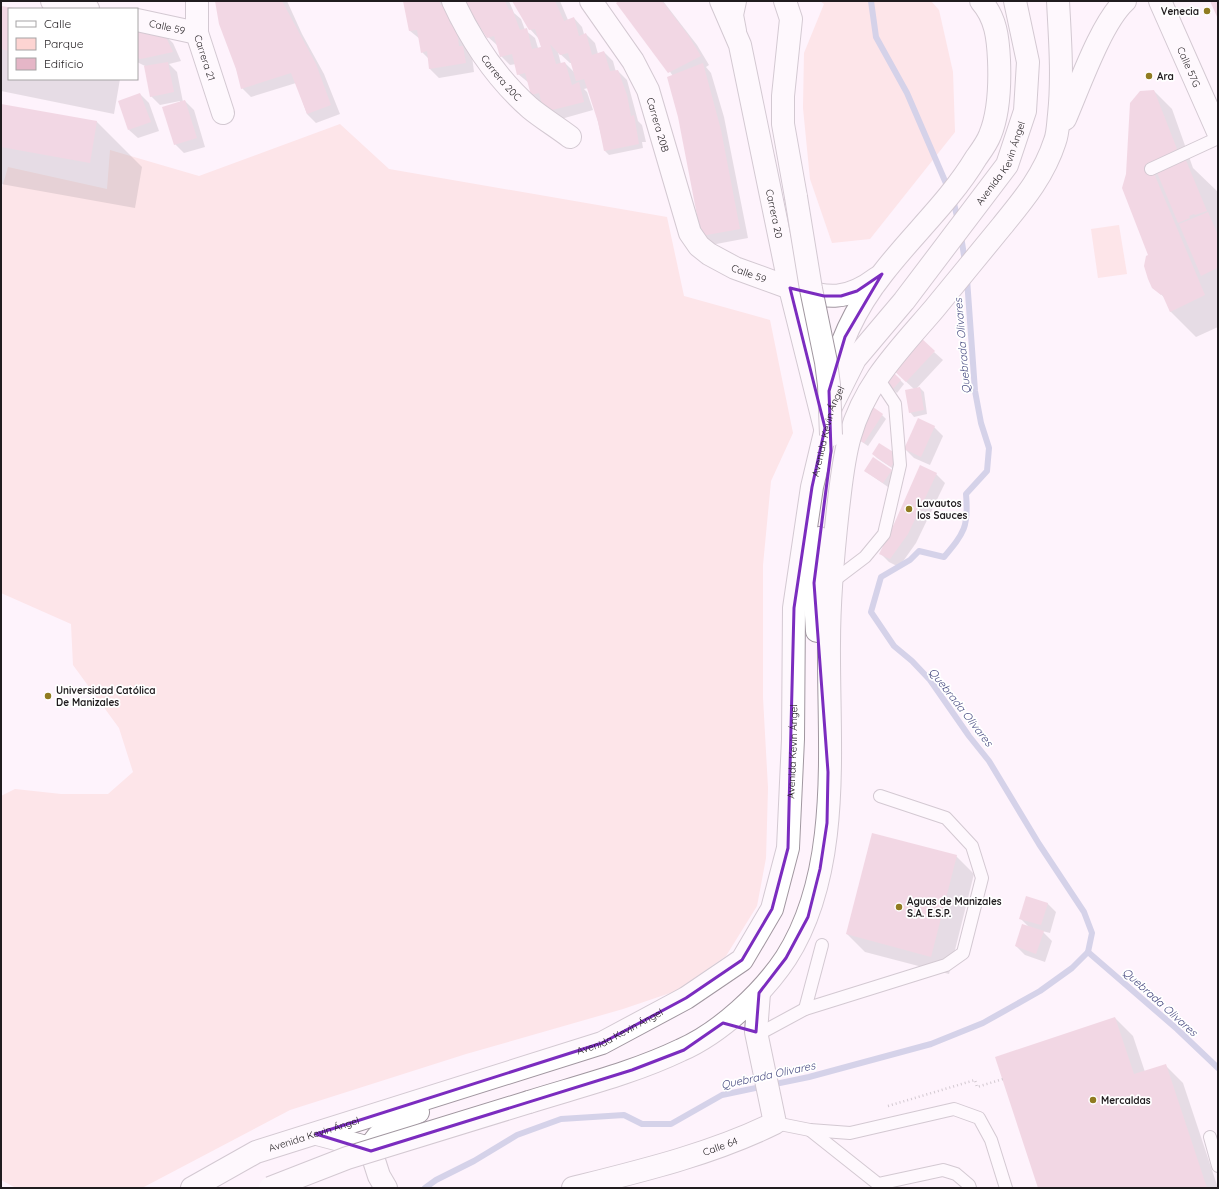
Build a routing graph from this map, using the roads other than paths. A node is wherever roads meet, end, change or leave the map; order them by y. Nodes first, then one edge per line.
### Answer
1 (52, 1) edge
2 (197, 1) edge
3 (453, 1) edge
4 (591, 1) edge
5 (721, 1) edge
6 (735, 1) edge
7 (785, 1) edge
8 (981, 1) edge
9 (1015, 1) edge
10 (1058, 1) edge
11 (1125, 1) edge
12 (1160, 1) edge
13 (84, 8) edge
14 (138, 20) edge
15 (735, 31) junction
16 (197, 33) junction
17 (223, 113) dead end
18 (1218, 132) edge
19 (570, 137) dead end
20 (1218, 138) edge
21 (1056, 140) junction
22 (1151, 168) dead end
23 (709, 254) joint
24 (882, 274) junction
25 (790, 288) junction
26 (876, 377) junction
27 (828, 427) junction
28 (832, 582) junction
29 (828, 772) junction
30 (880, 796) dead end
31 (822, 945) dead end
32 (759, 993) junction
33 (805, 1009) junction
34 (719, 1026) junction
35 (757, 1037) junction
36 (488, 1079) junction
37 (775, 1123) junction
38 (810, 1130) junction
39 (316, 1134) junction
40 (1210, 1137) dead end
41 (370, 1148) junction
42 (1218, 1166) edge
43 (383, 1182) edge
44 (192, 1188) edge
45 (270, 1188) edge
46 (573, 1188) edge
47 (970, 1188) edge
48 (1006, 1188) edge

1 - 13 main road
2 - 16 main road, Carrera 21
3 - 19 main road, Carrera 20C
4 - 23 main road, Carrera 20B
5 - 15 main road, Carrera 20
6 - 15 main road
7 - 27 main road, bridge
8 - 24 main road
9 - 27 main road, Avenida Kevin Ángel
10 - 21 main road
11 - 21 main road
12 - 18 main road, Calle 57G
14 - 16 main road, Calle 59
15 - 25 main road, Carrera 20
16 - 17 main road, Carrera 21
20 - 22 lane
21 - 26 main road
23 - 25 main road, Calle 59
24 - 25 main road, Calle 59
24 - 27 main road
25 - 27 main road, Carrera 20
26 - 28 main road
26 - 28 lane
27 - 29 main road
27 - 36 main road, Avenida Kevin Ángel
28 - 29 main road
29 - 32 main road
30 - 33 lane
31 - 33 lane
32 - 34 main road
32 - 35 main road
33 - 35 lane
34 - 35 main road
34 - 45 main road, bridge
35 - 37 main road
36 - 39 main road, Avenida Kevin Ángel
36 - 41 main road
37 - 38 lane
37 - 46 main road, Calle 64
38 - 47 lane
38 - 48 lane
39 - 41 main road
39 - 44 main road, Avenida Kevin Ángel
40 - 42 lane
41 - 43 main road

